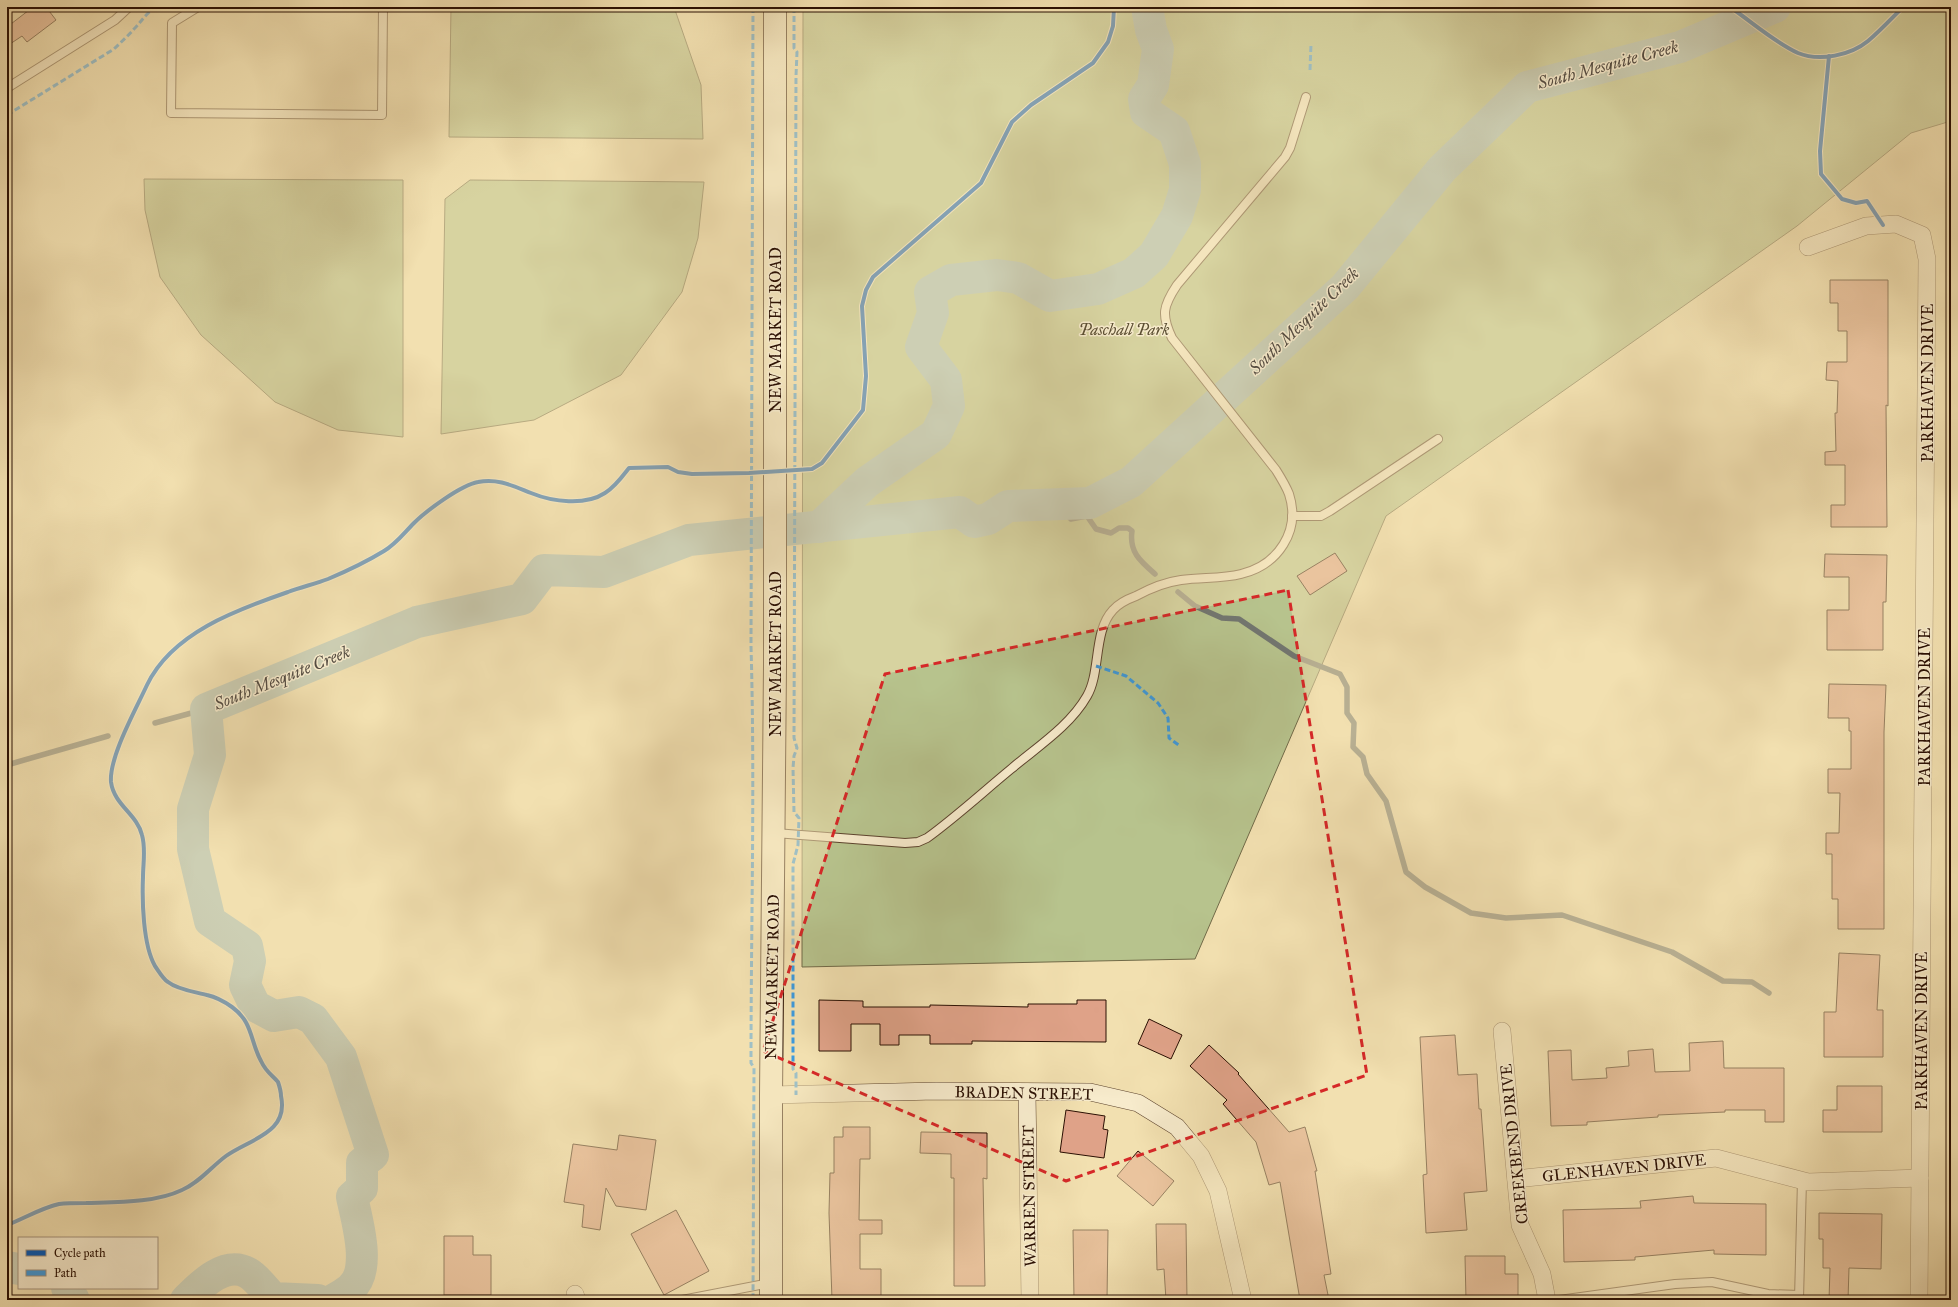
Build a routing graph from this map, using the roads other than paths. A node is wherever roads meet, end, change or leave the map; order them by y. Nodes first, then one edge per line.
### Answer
1 (129, 7) edge
2 (198, 7) edge
3 (383, 7) edge
4 (775, 7) edge
5 (7, 88) edge
6 (1306, 97) dead end
7 (1808, 247) dead end
8 (1438, 439) dead end
9 (1292, 516) junction
10 (774, 833) junction
11 (1502, 1030) dead end
12 (1027, 1092) junction
13 (771, 1095) junction
14 (1920, 1178) junction
15 (1516, 1179) junction
16 (1802, 1180) junction
17 (771, 1292) edge
18 (1799, 1297) edge
19 (682, 1300) edge
20 (1030, 1300) edge
21 (1243, 1300) edge
22 (1547, 1300) edge
23 (1559, 1300) edge
24 (1920, 1300) edge

1 - 5 lane
2 - 3 lane
4 - 10 street, NEW MARKET ROAD
6 - 9 lane
7 - 14 street, PARKHAVEN DRIVE
8 - 9 lane
9 - 10 lane
10 - 13 street, NEW MARKET ROAD
11 - 15 street, CREEKBEND DRIVE
12 - 13 street, BRADEN STREET
12 - 20 street, WARREN STREET
12 - 21 street, BRADEN STREET
13 - 17 street, NEW MARKET ROAD
14 - 16 street, GLENHAVEN DRIVE
14 - 24 street, PARKHAVEN DRIVE
15 - 16 street, GLENHAVEN DRIVE
15 - 22 street, CREEKBEND DRIVE
16 - 18 lane
17 - 19 lane
18 - 23 lane

